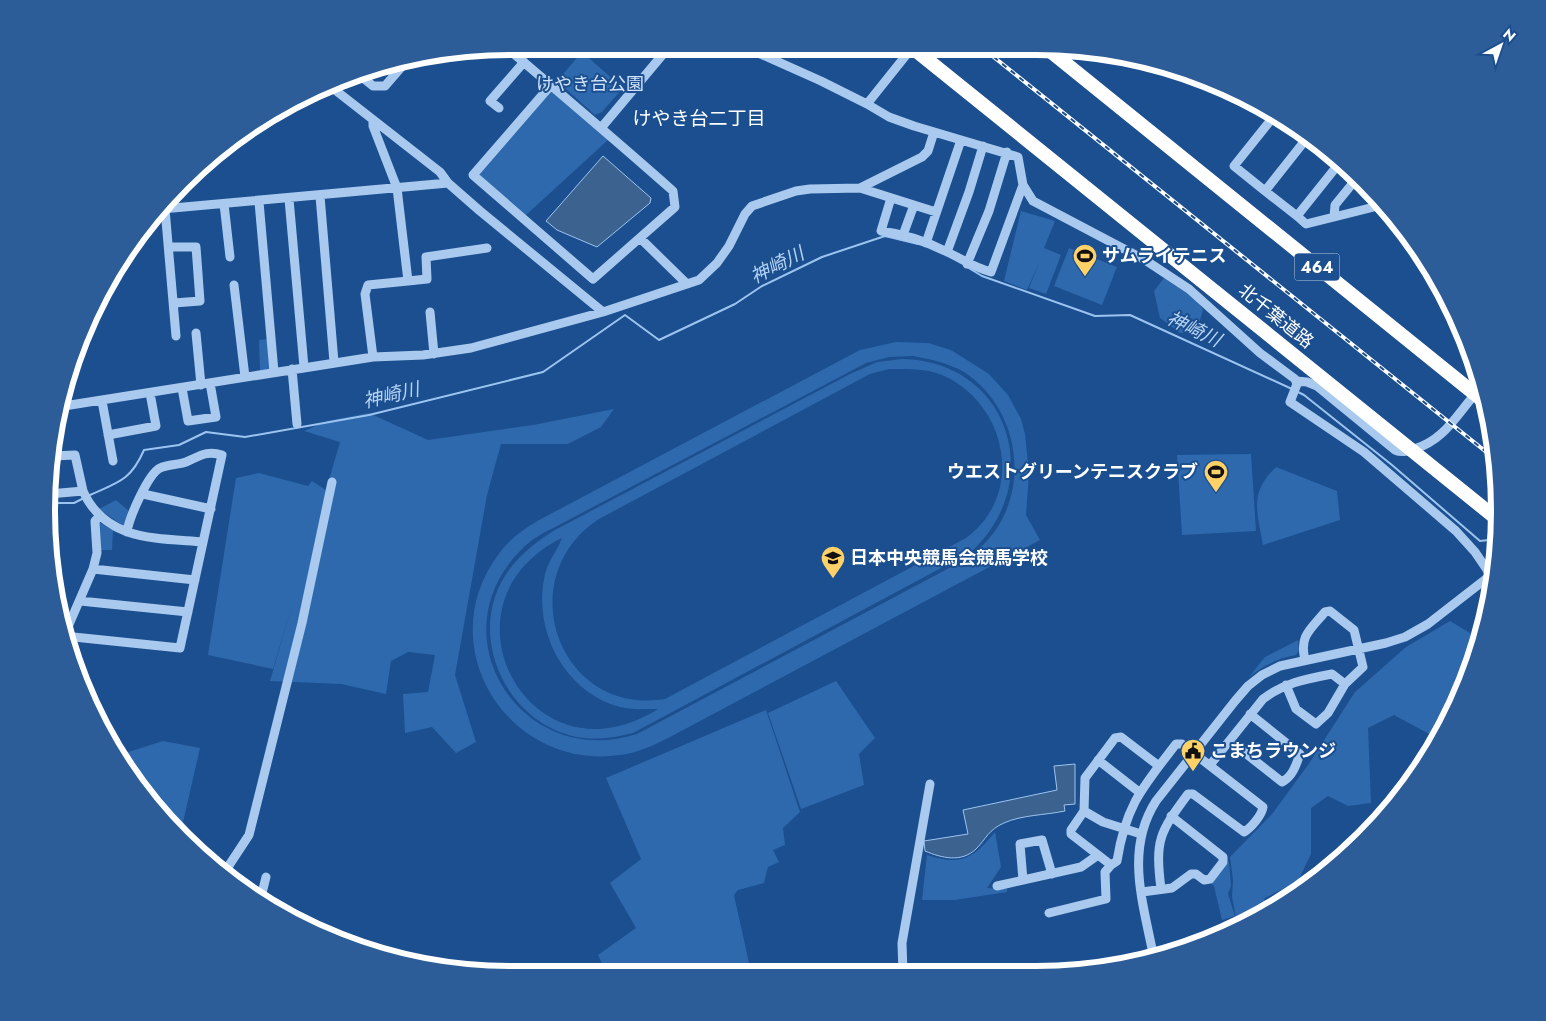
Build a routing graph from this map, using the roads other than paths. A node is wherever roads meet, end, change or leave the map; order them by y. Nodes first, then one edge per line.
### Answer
1 (516, 55) edge
2 (662, 55) edge
3 (763, 55) edge
4 (908, 55) edge
5 (918, 55) edge
6 (1056, 56) edge
7 (524, 62) junction
8 (399, 69) edge
9 (364, 79) edge
10 (551, 85) junction
11 (335, 90) edge
12 (867, 104) junction
13 (499, 108) dead end
14 (373, 121) junction
15 (1270, 121) edge
16 (601, 128) junction
17 (934, 132) junction
18 (961, 140) junction
19 (1304, 142) edge
20 (983, 146) junction
21 (1007, 152) junction
22 (1336, 168) edge
23 (448, 182) junction
24 (1353, 183) edge
25 (1023, 185) junction
26 (397, 188) junction
27 (860, 188) junction
28 (1265, 191) junction
29 (320, 196) junction
30 (891, 198) junction
31 (289, 199) junction
32 (259, 202) junction
33 (224, 204) junction
34 (914, 205) junction
35 (1375, 207) edge
36 (169, 209) edge
37 (936, 212) junction
38 (165, 214) edge
39 (1297, 216) junction
40 (1334, 217) junction
41 (903, 235) junction
42 (640, 238) junction
43 (926, 243) junction
44 (169, 247) junction
45 (487, 248) dead end
46 (947, 252) junction
47 (230, 257) dead end
48 (967, 264) junction
49 (408, 280) junction
50 (687, 284) junction
51 (234, 285) dead end
52 (174, 303) junction
53 (430, 312) dead end
54 (603, 312) junction
55 (196, 333) dead end
56 (176, 336) dead end
57 (434, 354) junction
58 (373, 356) junction
59 (334, 362) junction
60 (304, 367) junction
61 (292, 369) junction
62 (274, 372) junction
63 (245, 377) junction
64 (206, 384) junction
65 (1295, 387) junction
66 (182, 388) junction
67 (150, 393) junction
68 (1475, 394) edge
69 (1475, 394) edge
70 (102, 400) junction
71 (68, 405) edge
72 (297, 424) dead end
73 (108, 435) junction
74 (59, 456) edge
75 (113, 461) dead end
76 (332, 482) dead end
77 (83, 491) junction
78 (56, 493) edge
79 (143, 494) junction
80 (211, 509) junction
81 (1491, 513) edge
82 (99, 517) junction
83 (127, 532) junction
84 (203, 542) junction
85 (1487, 568) edge
86 (93, 570) junction
87 (195, 580) junction
88 (1485, 583) edge
89 (80, 601) junction
90 (188, 612) junction
91 (70, 623) edge
92 (73, 637) edge
93 (1358, 648) junction
94 (1305, 660) junction
95 (1345, 684) junction
96 (1286, 685) junction
97 (1250, 714) junction
98 (1230, 741) junction
99 (1194, 753) junction
100 (1098, 760) junction
101 (1210, 765) junction
102 (1159, 766) junction
103 (930, 784) dead end
104 (1139, 792) junction
105 (1084, 812) junction
106 (1172, 816) junction
107 (1122, 828) junction
108 (1141, 834) junction
109 (1098, 855) junction
110 (1111, 865) junction
111 (228, 868) edge
112 (1052, 874) junction
113 (266, 878) dead end
114 (1022, 880) junction
115 (997, 886) dead end
116 (1161, 889) junction
117 (262, 892) edge
118 (1142, 892) junction
119 (1050, 912) dead end
120 (1152, 950) edge
121 (903, 966) edge

1 - 7 street
2 - 16 street
3 - 12 street
4 - 12 street
5 - 81 highway, 北千葉道路
6 - 68 highway, 464
7 - 10 street
7 - 13 street
8 - 9 street
10 - 16 street
10 - 42 street
11 - 14 street
12 - 17 street
14 - 23 street
14 - 26 street
15 - 28 street
16 - 42 street
17 - 18 street
17 - 27 street
18 - 20 street
18 - 37 street
19 - 28 street
20 - 21 street
20 - 46 street
21 - 25 street
21 - 48 street
22 - 39 street
23 - 26 street
23 - 54 street
24 - 40 street
25 - 48 street
25 - 65 street
26 - 29 street
26 - 49 street
27 - 30 street
27 - 50 street
28 - 39 street
29 - 31 street
29 - 59 street
30 - 34 street
30 - 41 street
31 - 32 street
31 - 60 street
32 - 33 street
32 - 62 street
33 - 36 street
33 - 47 street
34 - 37 street
34 - 41 street
35 - 40 street
37 - 43 street
38 - 44 street
39 - 40 street
41 - 43 street
42 - 50 street
43 - 46 street
44 - 52 street
44 - 52 street
45 - 49 street
46 - 48 street
49 - 58 street
50 - 54 street
51 - 63 street
52 - 56 street
53 - 57 street
54 - 57 street
55 - 64 street
57 - 58 street
58 - 59 street
59 - 60 street
60 - 61 street
61 - 62 street
61 - 72 street
62 - 63 street
63 - 64 street
64 - 66 street
64 - 66 street
65 - 69 street
65 - 85 street
66 - 67 street
67 - 70 street
67 - 73 street
70 - 71 street
70 - 73 street
73 - 75 street
74 - 77 street
76 - 111 street
77 - 78 street
77 - 82 street
79 - 80 street
79 - 80 street
79 - 83 street
80 - 84 street
82 - 83 street
82 - 86 street
83 - 84 street
84 - 87 street
86 - 87 street
86 - 89 street
87 - 90 street
88 - 93 street
89 - 90 street
89 - 91 street
90 - 92 street
93 - 94 street
93 - 94 street
93 - 95 street
94 - 99 street
95 - 96 street
95 - 96 street
96 - 97 street
97 - 98 street
97 - 98 street
98 - 101 street
99 - 101 street
99 - 102 street
99 - 108 street
100 - 102 street
100 - 104 street
100 - 105 street
101 - 106 street
102 - 104 street
103 - 121 street
104 - 107 street
105 - 107 street
105 - 109 street
106 - 116 street
106 - 116 street
107 - 108 street
107 - 110 street
108 - 118 street
109 - 110 street
109 - 112 street
110 - 119 street
112 - 114 street
112 - 114 street
113 - 117 street
114 - 115 street
116 - 118 street
118 - 120 street

